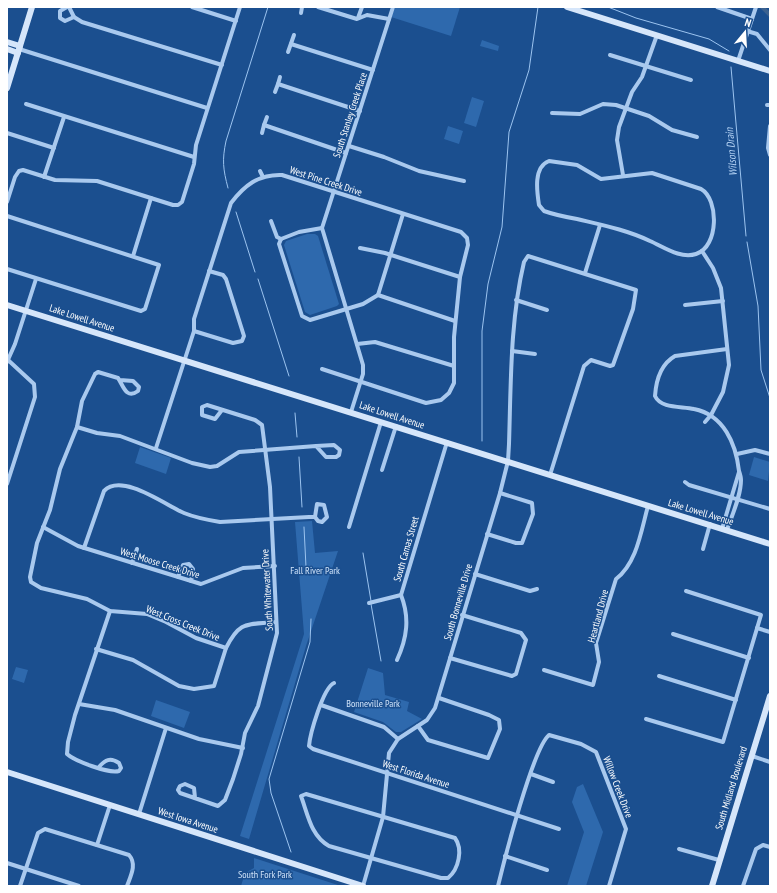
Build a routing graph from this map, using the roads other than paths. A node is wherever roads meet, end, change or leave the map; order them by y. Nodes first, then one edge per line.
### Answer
1 (32, 7) edge
2 (68, 7) edge
3 (192, 7) edge
4 (240, 7) edge
5 (302, 7) edge
6 (318, 7) edge
7 (362, 7) edge
8 (393, 7) edge
9 (566, 7) edge
10 (717, 7) edge
11 (756, 7) edge
12 (300, 13) dead end
13 (74, 16) junction
14 (358, 18) junction
15 (752, 18) junction
16 (389, 19) junction
17 (236, 21) junction
18 (747, 31) junction
19 (294, 35) dead end
20 (657, 35) junction
21 (7, 42) edge
22 (291, 44) junction
23 (7, 49) edge
24 (19, 49) junction
25 (770, 50) edge
26 (288, 52) dead end
27 (610, 54) dead end
28 (738, 61) junction
29 (222, 65) junction
30 (647, 66) junction
31 (373, 70) junction
32 (770, 71) edge
33 (280, 77) dead end
34 (691, 80) dead end
35 (278, 84) junction
36 (7, 88) edge
37 (275, 92) dead end
38 (26, 104) dead end
39 (626, 107) junction
40 (208, 108) junction
41 (360, 111) junction
42 (552, 113) dead end
43 (64, 117) junction
44 (267, 117) dead end
45 (264, 125) junction
46 (770, 126) edge
47 (7, 133) edge
48 (262, 133) dead end
49 (697, 136) dead end
50 (349, 146) junction
51 (54, 148) junction
52 (346, 153) junction
53 (770, 155) edge
54 (194, 157) junction
55 (260, 171) dead end
56 (623, 175) junction
57 (44, 177) junction
58 (263, 177) junction
59 (464, 181) dead end
60 (334, 192) junction
61 (151, 198) junction
62 (7, 202) edge
63 (403, 214) junction
64 (7, 216) edge
65 (271, 221) dead end
66 (600, 225) junction
67 (322, 228) junction
68 (281, 239) junction
69 (360, 248) dead end
70 (702, 251) junction
71 (390, 255) junction
72 (133, 256) junction
73 (7, 269) edge
74 (209, 271) junction
75 (586, 273) junction
76 (460, 277) junction
77 (36, 279) junction
78 (378, 295) junction
79 (516, 300) junction
80 (723, 301) junction
81 (7, 304) edge
82 (685, 305) dead end
83 (347, 309) junction
84 (547, 310) dead end
85 (26, 311) junction
86 (455, 321) junction
87 (194, 331) junction
88 (357, 344) junction
89 (727, 349) junction
90 (512, 351) junction
91 (535, 354) dead end
92 (184, 360) junction
93 (8, 361) edge
94 (454, 366) junction
95 (322, 370) dead end
96 (120, 380) junction
97 (361, 382) junction
98 (222, 410) junction
99 (351, 412) junction
100 (711, 416) junction
101 (381, 422) junction
102 (705, 422) dead end
103 (396, 426) junction
104 (77, 427) junction
105 (447, 442) junction
106 (316, 446) junction
107 (156, 448) junction
108 (266, 450) junction
109 (738, 454) junction
110 (770, 454) edge
111 (508, 461) junction
112 (382, 470) dead end
113 (550, 475) junction
114 (686, 482) dead end
115 (7, 484) edge
116 (500, 493) junction
117 (734, 498) junction
118 (648, 506) junction
119 (770, 509) edge
120 (315, 517) junction
121 (270, 519) junction
122 (710, 524) junction
123 (43, 527) junction
124 (348, 527) dead end
125 (725, 529) junction
126 (487, 534) junction
127 (770, 544) edge
128 (84, 548) junction
129 (137, 549) dead end
130 (703, 549) dead end
131 (132, 563) junction
132 (275, 566) junction
133 (474, 574) junction
134 (178, 577) junction
135 (191, 581) junction
136 (537, 589) dead end
137 (686, 591) dead end
138 (401, 595) junction
139 (369, 603) dead end
140 (110, 611) junction
141 (462, 615) junction
142 (276, 622) junction
143 (757, 628) junction
144 (770, 632) edge
145 (673, 634) dead end
146 (226, 648) junction
147 (96, 649) junction
148 (450, 658) junction
149 (749, 658) junction
150 (397, 660) dead end
151 (544, 670) dead end
152 (659, 676) dead end
153 (334, 683) dead end
154 (770, 696) edge
155 (439, 698) junction
156 (736, 700) junction
157 (79, 704) junction
158 (321, 705) junction
159 (646, 719) dead end
160 (418, 726) junction
161 (166, 728) junction
162 (398, 739) junction
163 (243, 748) junction
164 (752, 756) junction
165 (770, 762) edge
166 (99, 767) junction
167 (7, 772) edge
168 (387, 773) junction
169 (531, 774) junction
170 (553, 782) dead end
171 (195, 798) junction
172 (110, 805) junction
173 (138, 814) junction
174 (518, 815) junction
175 (383, 817) junction
176 (559, 829) dead end
177 (97, 845) junction
178 (770, 847) edge
179 (679, 849) dead end
180 (505, 856) junction
181 (371, 859) junction
182 (719, 860) junction
183 (7, 863) edge
184 (26, 869) junction
185 (547, 870) dead end
186 (71, 885) edge
187 (20, 886) edge
188 (79, 886) edge
189 (127, 886) edge
190 (363, 886) edge
191 (498, 886) edge
192 (609, 886) edge
193 (712, 886) edge
194 (744, 886) edge

1 - 24 main road
2 - 13 street
2 - 13 street
3 - 17 street
4 - 17 street
5 - 12 street
6 - 14 street
7 - 14 street
8 - 16 street, South Stanley Creek Place
9 - 20 main road
10 - 15 street
11 - 15 street
13 - 29 street
14 - 16 street
15 - 18 street
16 - 31 street, South Stanley Creek Place
17 - 29 street
18 - 25 street
18 - 28 street
19 - 22 street
20 - 28 main road
20 - 30 street
21 - 24 main road
22 - 26 street
22 - 31 street
23 - 24 main road
24 - 36 main road
24 - 40 street
27 - 30 street
28 - 32 main road
29 - 40 street
30 - 34 street
30 - 39 street
31 - 41 street, South Stanley Creek Place
33 - 35 street
35 - 37 street
35 - 41 street
38 - 43 street
39 - 42 street
39 - 49 street
39 - 56 street
40 - 54 street
41 - 50 street, South Stanley Creek Place
43 - 51 street
43 - 54 street
44 - 45 street
45 - 48 street
45 - 52 street
46 - 53 street
47 - 51 street
50 - 52 street, South Stanley Creek Place
50 - 59 street
51 - 57 street
52 - 60 street, South Stanley Creek Place
54 - 61 street
55 - 58 street
56 - 66 street
56 - 70 street
57 - 61 street
57 - 62 street
58 - 60 street, West Pine Creek Drive
58 - 74 street, West Pine Creek Drive
60 - 63 street, West Pine Creek Drive
60 - 67 street, South Stanley Creek Place
61 - 72 street
63 - 71 street
63 - 76 street, West Pine Creek Drive
64 - 72 street
65 - 68 street
66 - 70 street
66 - 75 street
67 - 68 street
67 - 83 street
68 - 83 street
69 - 71 street
70 - 80 street
71 - 76 street
71 - 78 street
72 - 77 street
73 - 77 street
74 - 87 street, West Pine Creek Drive
74 - 87 street
75 - 79 street, South Bonneville Drive
75 - 113 street
76 - 86 street
77 - 85 street
78 - 83 street
78 - 86 street
79 - 84 street
79 - 90 street, South Bonneville Drive
80 - 82 street
80 - 89 street
81 - 85 main road, Lake Lowell Avenue
83 - 88 street
85 - 92 main road, Lake Lowell Avenue
85 - 93 street
86 - 94 street
87 - 92 street, West Pine Creek Drive
88 - 94 street
88 - 97 street
89 - 100 street
89 - 100 street
90 - 91 street
90 - 111 street, South Bonneville Drive
92 - 99 main road, Lake Lowell Avenue
92 - 107 street, West Pine Creek Drive
93 - 115 street
94 - 97 street
95 - 97 street
96 - 96 street
96 - 104 street
97 - 99 street
98 - 98 street
98 - 108 street, South Whitewater Drive
99 - 101 main road, Lake Lowell Avenue
100 - 102 street
100 - 109 street
101 - 103 main road, Lake Lowell Avenue
101 - 124 street
103 - 105 main road, Lake Lowell Avenue
103 - 112 street
104 - 107 street
104 - 123 street
105 - 111 main road, Lake Lowell Avenue
105 - 138 street, South Camas Street
106 - 106 street
106 - 108 street
107 - 108 street
108 - 121 street, South Whitewater Drive
109 - 110 street
109 - 117 street
111 - 113 main road, Lake Lowell Avenue
111 - 116 street, South Bonneville Drive
113 - 118 main road, Lake Lowell Avenue
114 - 117 street
116 - 126 street, South Bonneville Drive
116 - 126 street
117 - 119 street
117 - 125 street
118 - 122 main road, Lake Lowell Avenue
118 - 151 street, Heartland Drive
120 - 120 street
120 - 121 street
121 - 128 street
121 - 132 street, South Whitewater Drive
122 - 125 main road, Lake Lowell Avenue
122 - 130 street
123 - 128 street, West Moose Creek Drive
123 - 140 street, West Cross Creek Drive
125 - 127 main road, Lake Lowell Avenue
126 - 133 street, South Bonneville Drive
128 - 131 street, West Moose Creek Drive
129 - 131 street
131 - 134 street, West Moose Creek Drive
132 - 135 street, West Moose Creek Drive
132 - 142 street, South Whitewater Drive
133 - 136 street
133 - 141 street, South Bonneville Drive
134 - 135 street, West Moose Creek Drive
134 - 135 street
137 - 143 street
138 - 139 street
138 - 150 street, South Camas Street
140 - 146 street, West Cross Creek Drive
140 - 147 street
141 - 148 street, South Bonneville Drive
141 - 148 street
142 - 146 street, West Cross Creek Drive
142 - 163 street, South Whitewater Drive
143 - 144 street
143 - 149 street
145 - 149 street
146 - 147 street
147 - 157 street
148 - 155 street, South Bonneville Drive
149 - 156 street
152 - 156 street
153 - 158 street
154 - 164 main road, South Midland Boulevard
155 - 160 street, South Bonneville Drive
155 - 160 street
156 - 159 street
157 - 161 street
157 - 166 street
158 - 162 street
158 - 168 street, West Florida Avenue
160 - 162 street, South Bonneville Drive
161 - 163 street
161 - 173 street
162 - 168 street, South Bonneville Drive
163 - 171 street, South Whitewater Drive
164 - 165 street
164 - 182 main road, South Midland Boulevard
166 - 166 street
167 - 172 main road, West Iowa Avenue
168 - 174 street, West Florida Avenue
168 - 175 street, South Bonneville Drive
169 - 170 street
169 - 174 street
169 - 192 street, Willow Creek Drive
171 - 171 street
172 - 173 main road, West Iowa Avenue
172 - 177 street
173 - 190 main road, West Iowa Avenue
174 - 176 street, West Florida Avenue
174 - 180 street
175 - 181 street, South Bonneville Drive
175 - 181 street
175 - 181 street
177 - 184 street
177 - 189 street
178 - 194 street
179 - 182 street
180 - 185 street
180 - 191 street
181 - 190 street, South Bonneville Drive
182 - 193 main road, South Midland Boulevard
183 - 184 street
184 - 186 street
184 - 187 street
186 - 188 street

